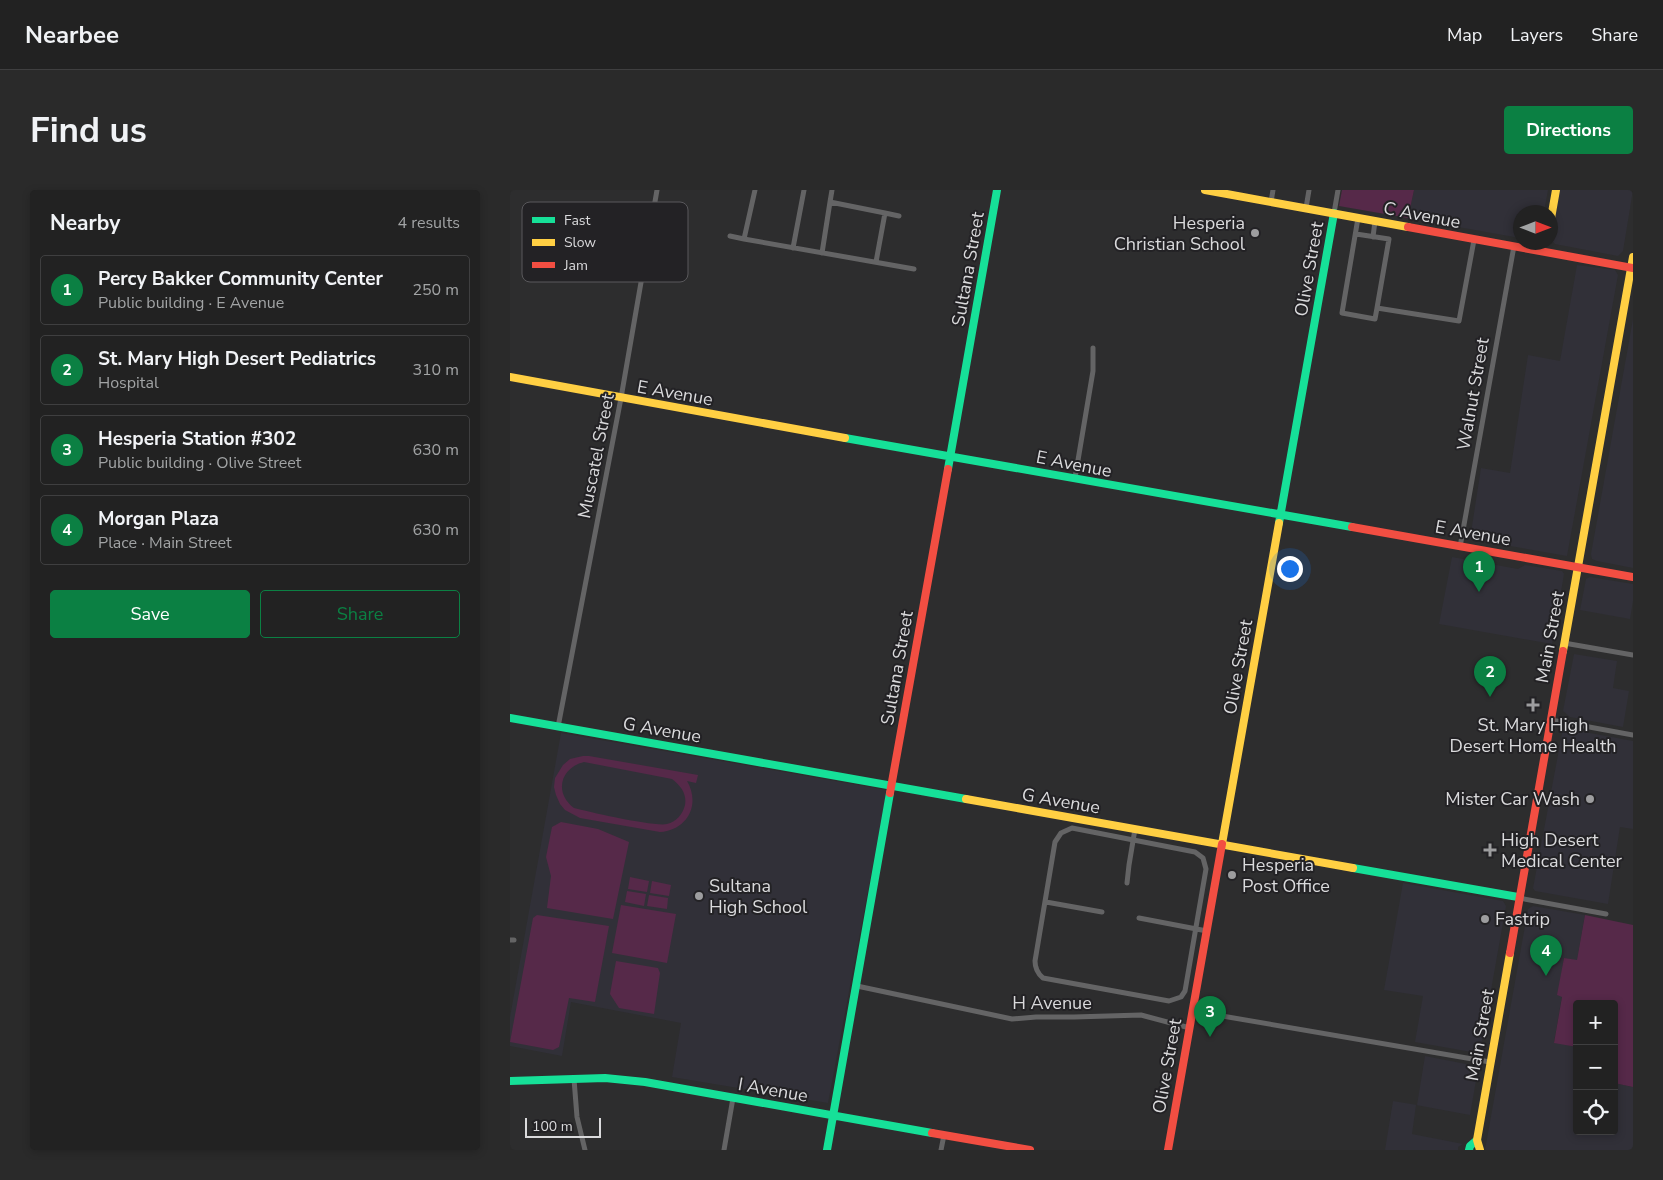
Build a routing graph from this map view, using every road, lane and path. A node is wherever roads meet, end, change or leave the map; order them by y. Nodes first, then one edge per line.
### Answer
1 (755, 190) edge
2 (804, 190) edge
3 (832, 190) edge
4 (997, 190) edge
5 (1205, 190) edge
6 (1273, 190) edge
7 (1309, 190) edge
8 (1338, 190) edge
9 (1556, 190) edge
10 (1232, 192) edge
11 (830, 202) junction
12 (1271, 202) junction
13 (1553, 205) edge
14 (1306, 208) junction
15 (885, 213) junction
16 (1334, 213) junction
17 (899, 216) dead end
18 (1358, 218) junction
19 (1376, 222) junction
20 (1356, 234) junction
21 (730, 236) dead end
22 (1373, 237) junction
23 (744, 239) junction
24 (1474, 240) junction
25 (1513, 246) edge
26 (793, 248) junction
27 (1513, 250) edge
28 (1535, 250) edge
29 (1546, 252) joint
30 (822, 253) junction
31 (1633, 257) edge
32 (876, 262) junction
33 (1632, 268) edge
34 (914, 269) dead end
35 (641, 282) edge
36 (1377, 308) junction
37 (1093, 348) dead end
38 (510, 377) edge
39 (621, 398) junction
40 (949, 458) junction
41 (1075, 478) junction
42 (1280, 513) junction
43 (1460, 547) junction
44 (1578, 567) junction
45 (1633, 577) edge
46 (1564, 643) junction
47 (1633, 655) edge
48 (510, 718) edge
49 (1550, 720) junction
50 (558, 727) junction
51 (1633, 734) edge
52 (893, 786) junction
53 (1136, 829) junction
54 (1133, 840) junction
55 (1222, 844) junction
56 (1127, 883) dead end
57 (1518, 898) junction
58 (1046, 902) junction
59 (1102, 912) dead end
60 (1606, 914) dead end
61 (1139, 918) dead end
62 (1195, 928) junction
63 (1207, 931) junction
64 (857, 986) junction
65 (1193, 1010) junction
66 (1190, 1028) junction
67 (1490, 1062) junction
68 (574, 1079) junction
69 (510, 1081) edge
70 (733, 1098) junction
71 (834, 1116) junction
72 (944, 1135) junction
73 (1477, 1140) junction
74 (585, 1150) edge
75 (724, 1150) edge
76 (827, 1150) edge
77 (941, 1150) edge
78 (1030, 1150) edge
79 (1168, 1150) edge
80 (1469, 1150) edge
81 (1480, 1150) edge

1 - 23 street
2 - 26 street
3 - 11 street
4 - 40 street, Sultana Street
5 - 10 street, C Avenue
6 - 12 street
7 - 14 street
8 - 16 street, Olive Street
9 - 13 street
10 - 12 street, C Avenue
11 - 15 street
11 - 30 street
12 - 14 street, C Avenue
14 - 16 street, C Avenue
15 - 17 street
15 - 32 street
16 - 18 street, C Avenue
16 - 42 street, Olive Street
18 - 19 street, C Avenue
18 - 20 street
19 - 22 street
19 - 24 street, C Avenue
20 - 22 street
20 - 36 street
21 - 23 street
22 - 36 street
23 - 26 street
24 - 25 street, C Avenue
24 - 36 street
26 - 30 street
27 - 43 street, Walnut Street
28 - 29 street, C Avenue
29 - 33 street, C Avenue
30 - 32 street
31 - 33 street, Main Street
32 - 34 street
33 - 44 street, Main Street
35 - 39 street, Muscatel Street
37 - 41 street
38 - 39 street, E Avenue
39 - 40 street, E Avenue
39 - 50 street, Muscatel Street
40 - 41 street, E Avenue
40 - 52 street, Sultana Street
41 - 42 street, E Avenue
42 - 43 street, E Avenue
42 - 55 street, Olive Street
43 - 44 street, E Avenue
44 - 45 street, E Avenue
44 - 46 street, Main Street
46 - 47 street
46 - 49 street, Main Street
48 - 50 street, G Avenue
49 - 51 street
49 - 57 street, Main Street
50 - 52 street, G Avenue
52 - 53 street, G Avenue
52 - 64 street, Sultana Street
53 - 54 street
53 - 55 street, G Avenue
54 - 56 street
54 - 58 street
54 - 62 street
55 - 57 street, G Avenue
55 - 63 street, Olive Street
57 - 60 street, G Avenue
57 - 67 street, Main Street
58 - 59 street
58 - 62 street
61 - 62 street
62 - 63 street
63 - 65 street, Olive Street
64 - 66 street, H Avenue
64 - 71 street, Sultana Street
65 - 66 street, Olive Street
65 - 67 street
66 - 79 street, Olive Street
67 - 73 street, Main Street
68 - 69 street, I Avenue
68 - 70 street, I Avenue
68 - 74 street
70 - 71 street, I Avenue
70 - 75 street
71 - 72 street, I Avenue
71 - 76 street, Sultana Street
72 - 77 street
72 - 78 street, I Avenue
73 - 80 street, Main Street
73 - 81 street, Main Street

